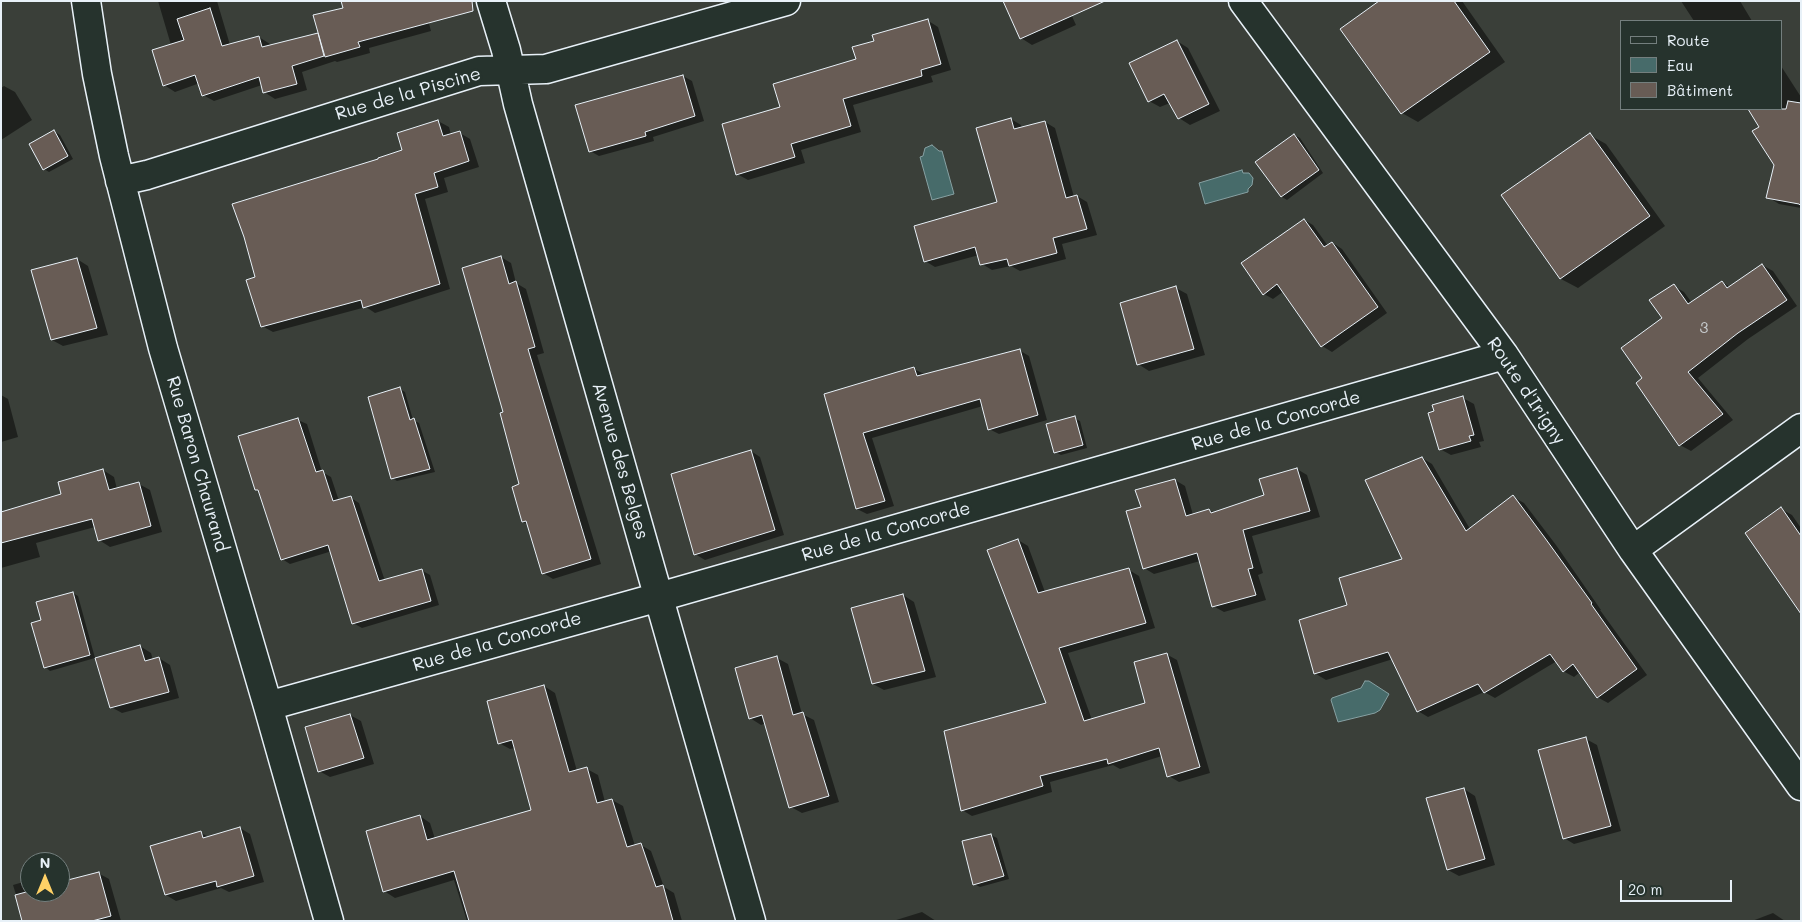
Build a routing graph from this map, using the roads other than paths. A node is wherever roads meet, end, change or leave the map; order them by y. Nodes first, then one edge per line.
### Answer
1 (86, 1) edge
2 (491, 1) edge
3 (786, 1) edge
4 (1244, 1) edge
5 (511, 70) junction
6 (120, 181) junction
7 (1504, 356) junction
8 (1798, 434) edge
9 (1634, 550) junction
10 (659, 597) junction
11 (268, 706) junction
12 (1801, 786) edge
13 (329, 921) edge
14 (751, 921) edge

1 - 6 street, Rue Baron Chaurand
2 - 5 street, Avenue des Belges
3 - 5 street, Rue de la Piscine
4 - 7 street, Route d'Irigny
5 - 6 street, Rue de la Piscine
5 - 10 street, Avenue des Belges
6 - 11 street, Rue Baron Chaurand
7 - 9 street, Route d'Irigny
7 - 10 street, Rue de la Concorde
8 - 9 street
9 - 12 street, Route d'Irigny
10 - 11 street, Rue de la Concorde
10 - 14 street, Avenue des Belges
11 - 13 street, Rue Baron Chaurand

